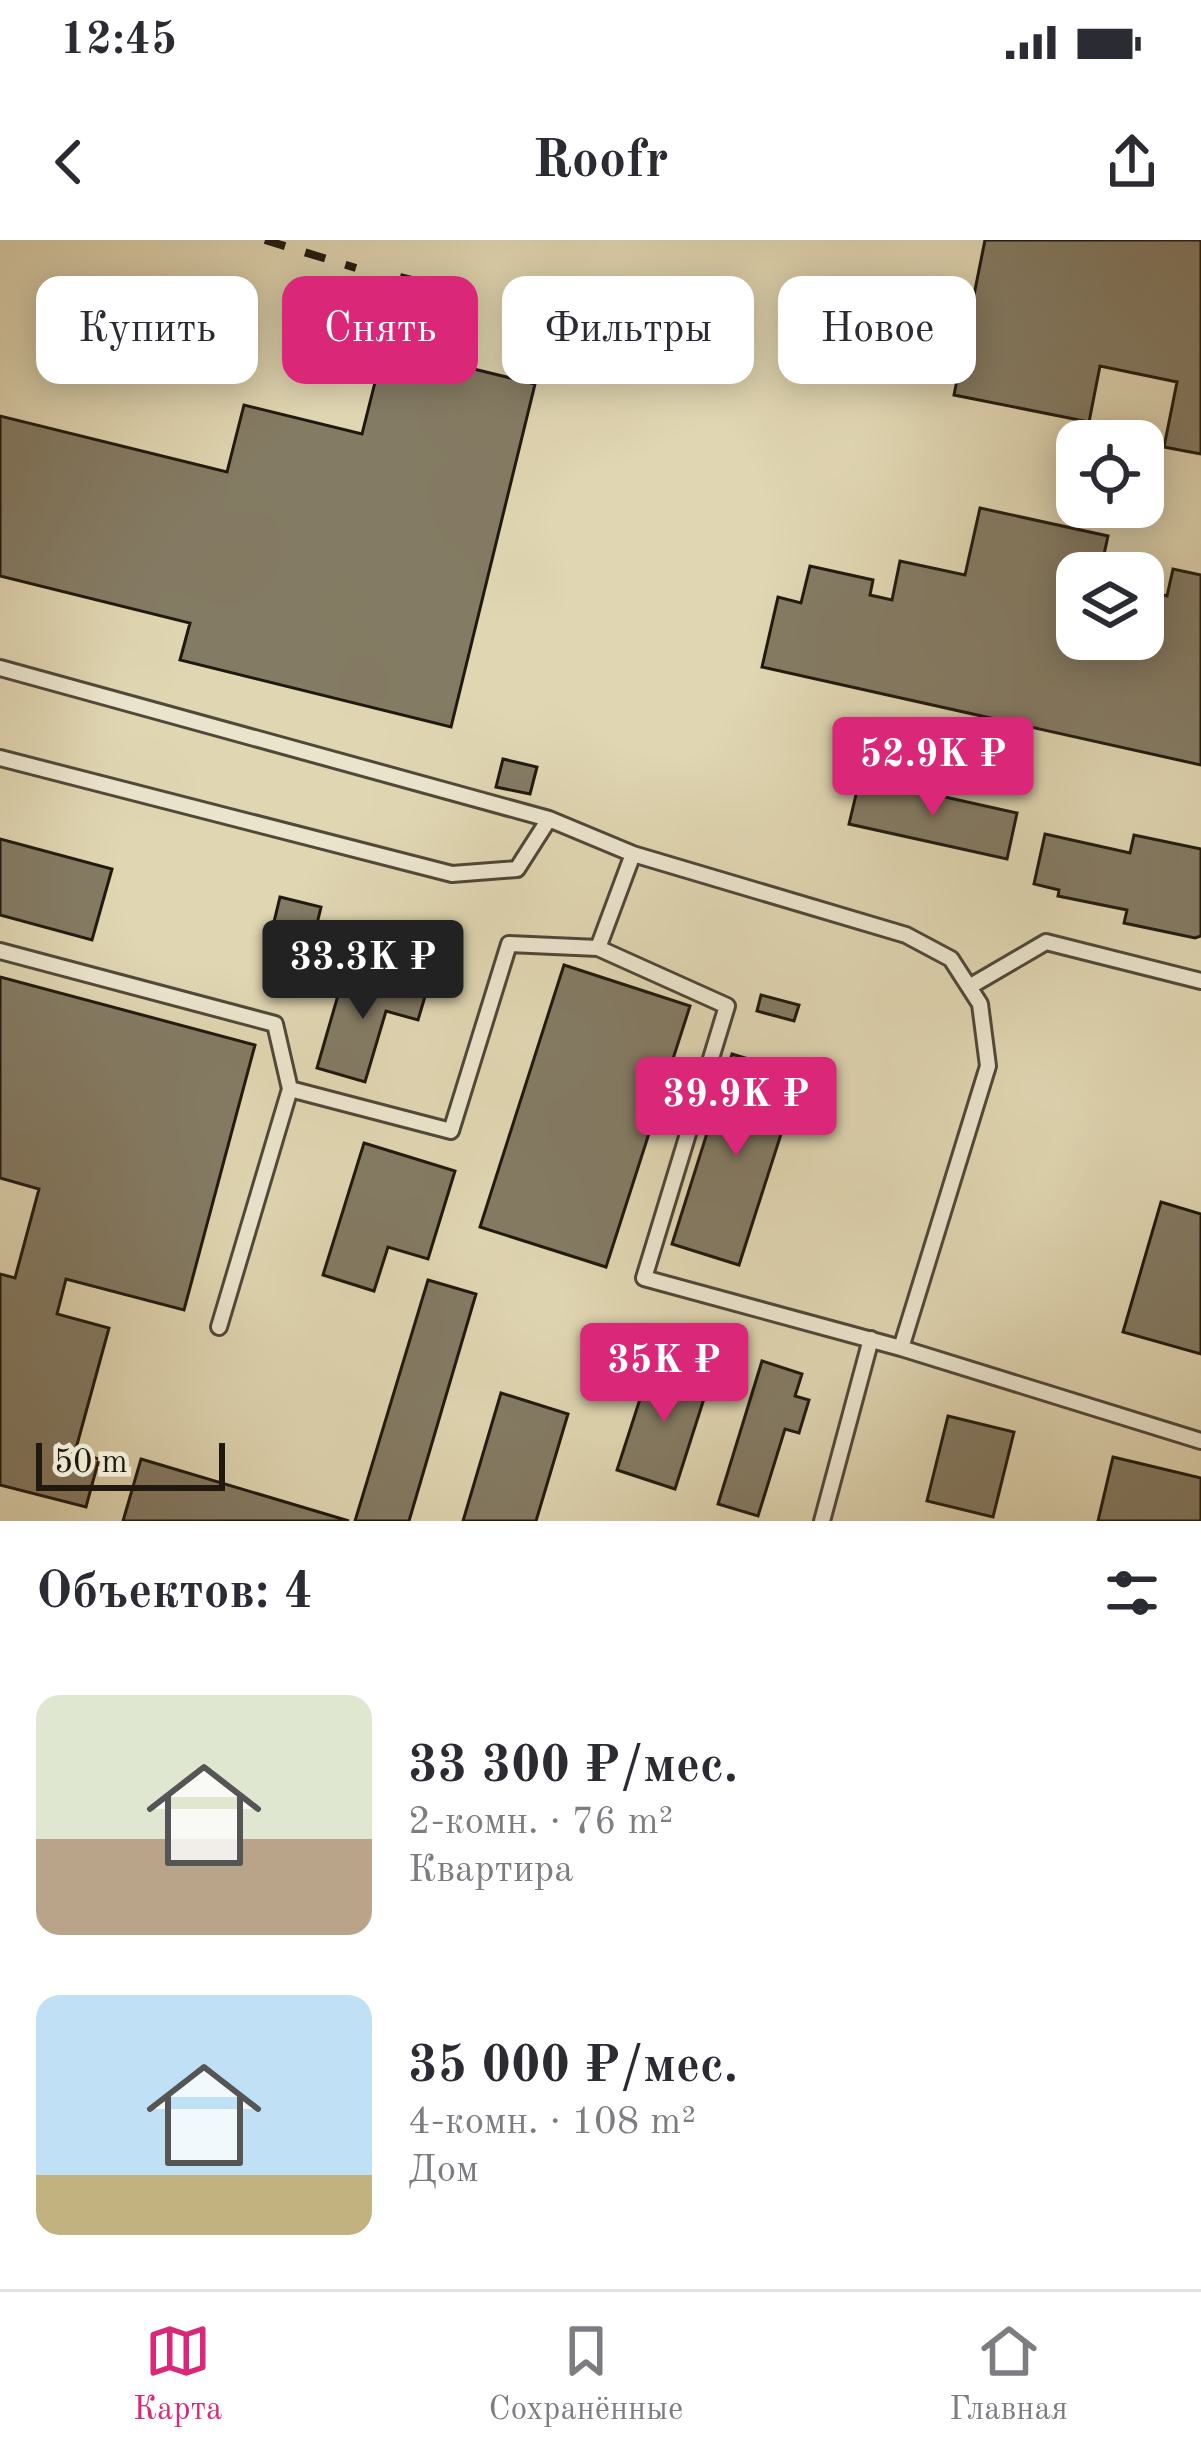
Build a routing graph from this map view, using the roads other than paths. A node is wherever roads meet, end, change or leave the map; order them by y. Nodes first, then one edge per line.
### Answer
1 (0, 668) edge
2 (0, 758) edge
3 (549, 819) junction
4 (633, 854) junction
5 (598, 948) junction
6 (0, 951) edge
7 (1201, 981) edge
8 (969, 987) junction
9 (290, 1089) junction
10 (219, 1327) dead end
11 (871, 1339) junction
12 (901, 1348) junction
13 (1201, 1442) edge
14 (822, 1521) edge

1 - 3 lane
2 - 3 lane
3 - 4 lane
4 - 5 lane
4 - 8 lane
5 - 9 lane
5 - 11 lane
6 - 9 lane
7 - 8 lane
8 - 12 lane
9 - 10 lane
11 - 12 lane
11 - 14 lane
12 - 13 lane

